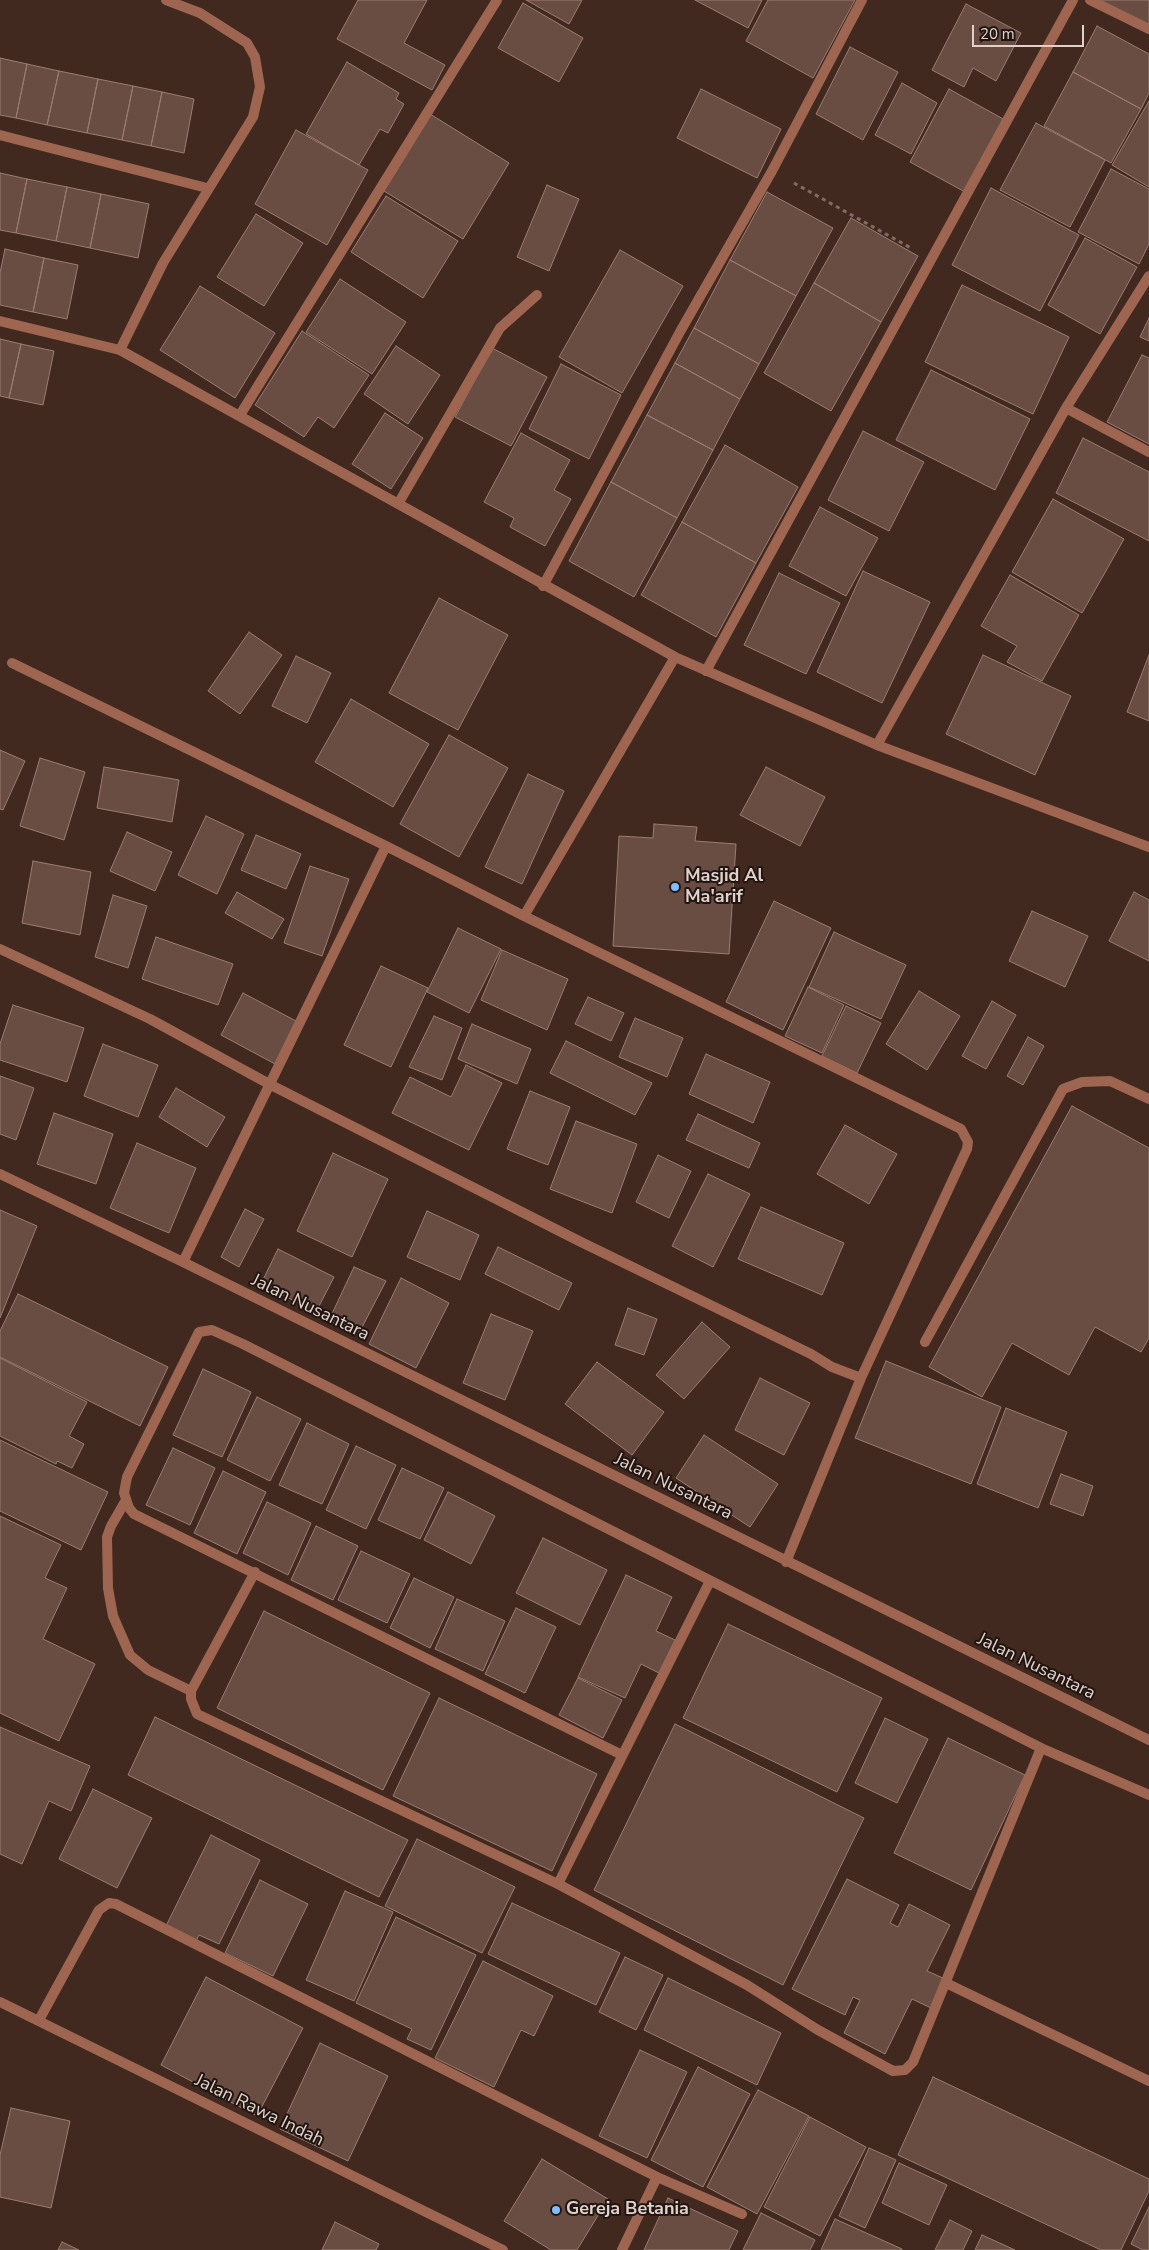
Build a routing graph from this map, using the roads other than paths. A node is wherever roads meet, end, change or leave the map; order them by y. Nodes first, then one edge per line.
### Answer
1 (166, 0) edge
2 (496, 0) edge
3 (862, 0) edge
4 (1073, 0) edge
5 (1090, 0) edge
6 (1149, 30) edge
7 (0, 135) edge
8 (207, 188) junction
9 (1149, 276) edge
10 (537, 295) dead end
11 (0, 321) edge
12 (120, 350) junction
13 (1066, 408) junction
14 (240, 415) junction
15 (1149, 452) edge
16 (398, 504) junction
17 (543, 586) junction
18 (675, 657) junction
19 (12, 663) dead end
20 (706, 671) junction
21 (877, 745) junction
22 (386, 846) junction
23 (1149, 848) edge
24 (524, 916) junction
25 (0, 949) edge
26 (271, 1085) junction
27 (1149, 1099) edge
28 (0, 1174) edge
29 (183, 1262) junction
30 (925, 1342) dead end
31 (861, 1378) junction
32 (126, 1500) junction
33 (786, 1562) junction
34 (255, 1572) junction
35 (710, 1581) junction
36 (191, 1691) junction
37 (1149, 1740) edge
38 (1041, 1748) junction
39 (622, 1755) junction
40 (1149, 1795) edge
41 (558, 1884) junction
42 (946, 1983) junction
43 (0, 2002) edge
44 (39, 2020) junction
45 (1149, 2081) edge
46 (657, 2177) junction
47 (742, 2214) dead end
48 (503, 2250) edge
49 (622, 2250) edge

1 - 8 street
2 - 14 street
3 - 17 street
4 - 20 street
5 - 6 street
7 - 8 street
8 - 12 street
9 - 13 street
10 - 16 street
11 - 12 street
12 - 14 street
13 - 15 street
13 - 21 street
14 - 16 street
16 - 17 street
17 - 18 street
18 - 20 street
18 - 24 street
19 - 22 street
20 - 21 street
21 - 23 street
22 - 24 street
22 - 26 street
24 - 31 street
25 - 26 street
26 - 29 street
26 - 31 street
27 - 30 street
28 - 29 street, Jalan Nusantara
29 - 33 street, Jalan Nusantara
31 - 33 street
32 - 34 street
32 - 35 street
32 - 36 street
33 - 37 street, Jalan Nusantara
34 - 36 street
34 - 39 street
35 - 38 street
35 - 39 street
36 - 41 street
38 - 40 street
38 - 42 street
39 - 41 street
41 - 42 street
42 - 45 street
43 - 44 street, Jalan Rawa Indah
44 - 46 street
44 - 48 street, Jalan Rawa Indah
46 - 47 street
46 - 49 street

